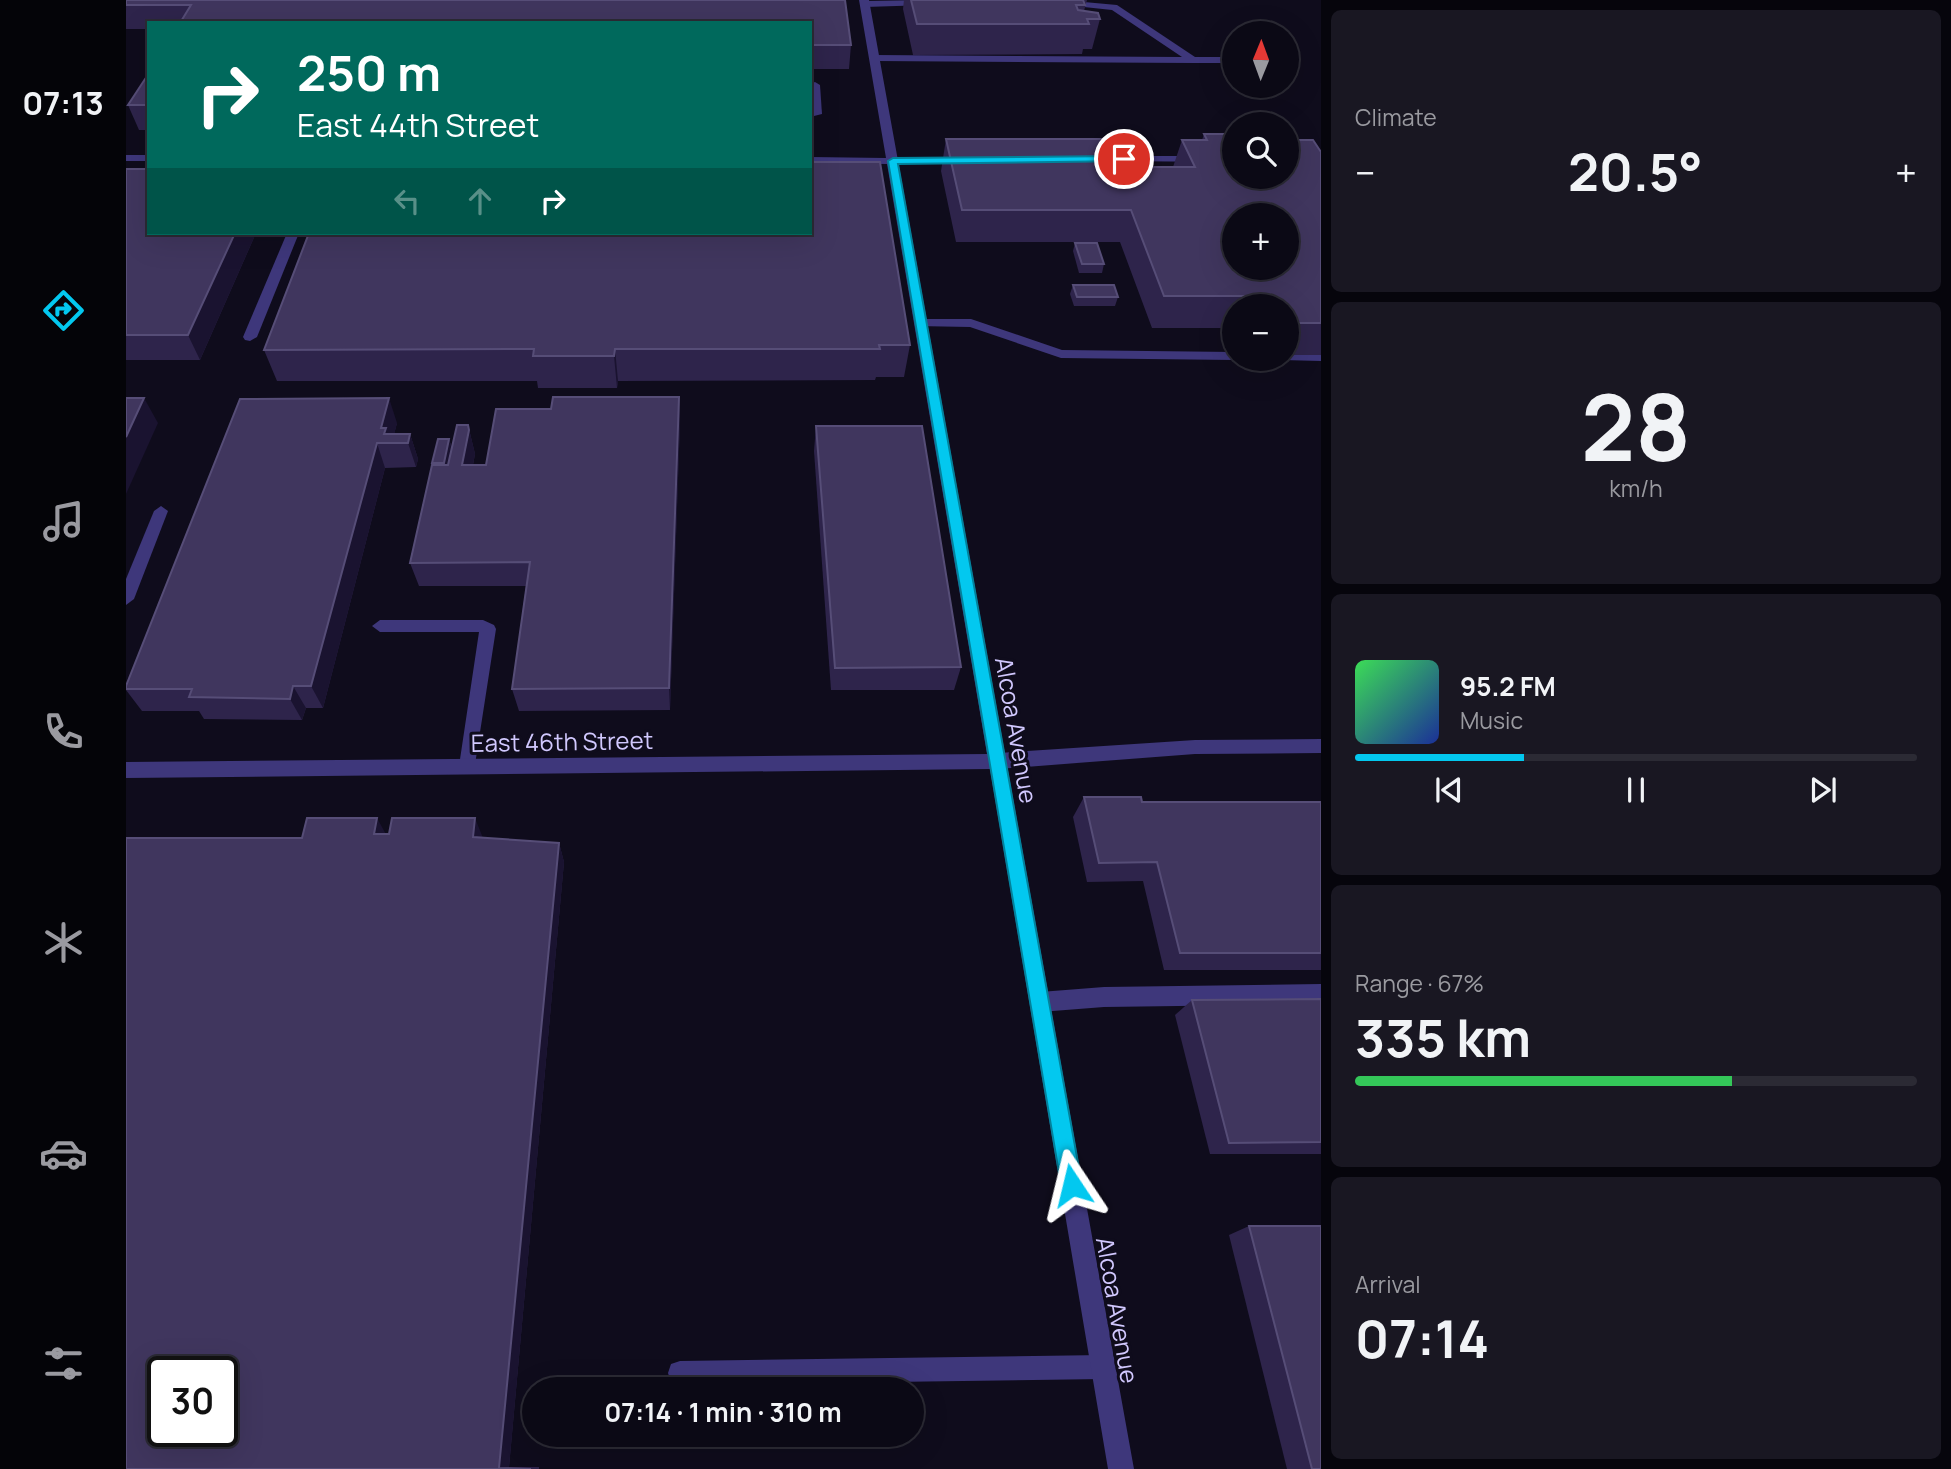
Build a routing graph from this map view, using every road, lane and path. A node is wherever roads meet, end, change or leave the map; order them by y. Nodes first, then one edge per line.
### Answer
1 (865, 2) edge
2 (1060, 2) edge
3 (937, 3) edge
4 (875, 58) junction
5 (1193, 60) junction
6 (1222, 60) edge
7 (814, 85) dead end
8 (812, 114) edge
9 (126, 158) edge
10 (147, 158) edge
11 (1097, 159) edge
12 (1222, 159) edge
13 (812, 160) edge
14 (974, 160) edge
15 (893, 161) junction
16 (292, 235) edge
17 (921, 323) junction
18 (250, 337) dead end
19 (1222, 356) edge
20 (1299, 357) edge
21 (1321, 357) edge
22 (162, 511) dead end
23 (126, 599) edge
24 (380, 626) dead end
25 (1321, 746) edge
26 (998, 761) junction
27 (468, 766) junction
28 (126, 770) edge
29 (1321, 994) edge
30 (1040, 1002) junction
31 (1104, 1367) junction
32 (680, 1373) dead end
33 (1121, 1469) edge

1 - 3 street
1 - 4 street, Alcoa Avenue
2 - 5 street
4 - 5 street
4 - 15 street, Alcoa Avenue
5 - 6 street
7 - 8 street
9 - 10 street
11 - 12 street
13 - 15 street
14 - 15 street
15 - 17 street, Alcoa Avenue
16 - 18 street
17 - 19 street
17 - 26 street, Alcoa Avenue
20 - 21 street
22 - 23 street
24 - 27 street
25 - 26 street, East 46th Street
26 - 27 street, East 46th Street
26 - 30 street, Alcoa Avenue
27 - 28 street, East 46th Street
29 - 30 street
30 - 31 street, Alcoa Avenue
31 - 32 street
31 - 33 street, Alcoa Avenue

